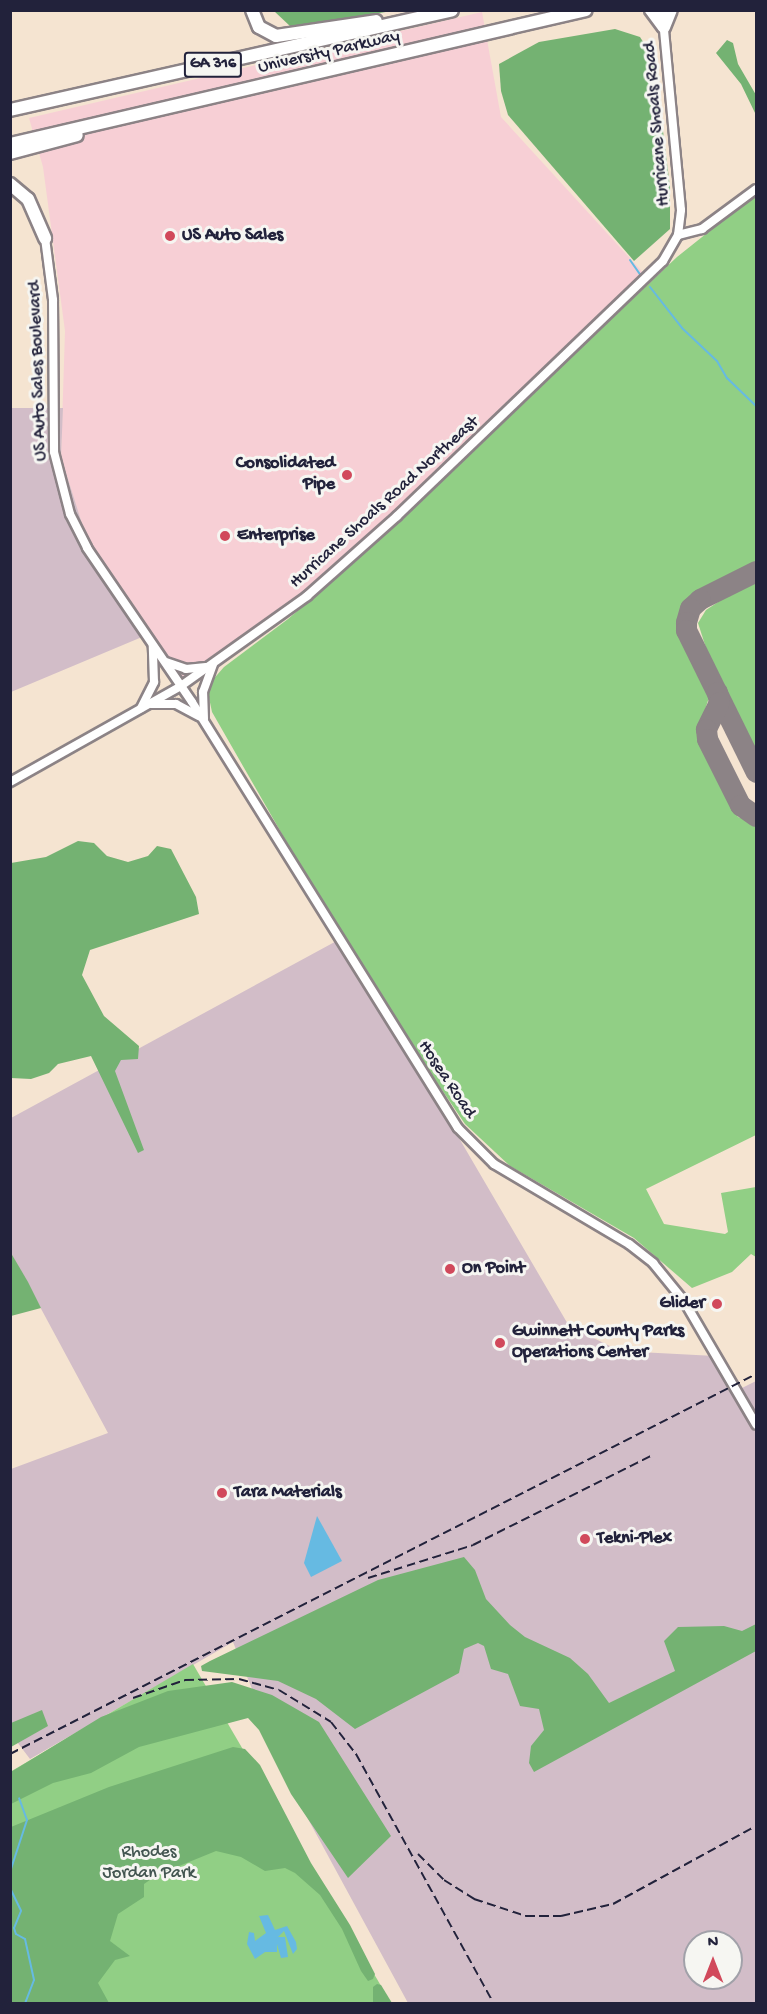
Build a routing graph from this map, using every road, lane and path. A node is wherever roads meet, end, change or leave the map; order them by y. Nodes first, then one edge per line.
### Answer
1 (252, 10) edge
2 (452, 10) edge
3 (564, 10) edge
4 (586, 10) edge
5 (651, 10) edge
6 (662, 10) edge
7 (671, 10) edge
8 (552, 18) junction
9 (416, 19) junction
10 (664, 27) junction
11 (10, 110) edge
12 (109, 124) junction
13 (10, 144) edge
14 (10, 153) edge
15 (10, 184) edge
16 (756, 189) edge
17 (678, 235) junction
18 (45, 238) joint
19 (153, 644) junction
20 (164, 661) junction
21 (211, 665) junction
22 (181, 686) junction
23 (149, 704) junction
24 (141, 709) junction
25 (203, 719) junction
26 (10, 782) edge
27 (756, 1424) edge

1 - 9 highway
2 - 9 highway, University Parkway / GA 316
3 - 8 highway
4 - 8 highway, University Parkway / GA 316
5 - 10 highway
6 - 10 street, Hurricane Shoals Road
7 - 10 highway
8 - 12 highway, University Parkway / GA 316
9 - 11 highway, University Parkway / GA 316
10 - 17 street, Hurricane Shoals Road
12 - 13 highway, University Parkway / GA 316
12 - 14 highway
15 - 18 highway
16 - 17 street
17 - 21 street, Hurricane Shoals Road Northeast
18 - 19 street, US Auto Sales Boulevard
19 - 20 street, US Auto Sales Boulevard
19 - 24 street
20 - 21 street
20 - 22 street, US Auto Sales Boulevard
21 - 22 street, Hurricane Shoals Road Northeast
21 - 25 street
22 - 23 street, Hurricane Shoals Road Northeast
22 - 25 street, Hosea Road
23 - 24 street, Hurricane Shoals Road Northeast
23 - 25 street
24 - 26 street, Hurricane Shoals Road Northeast
25 - 27 street, Hosea Road

